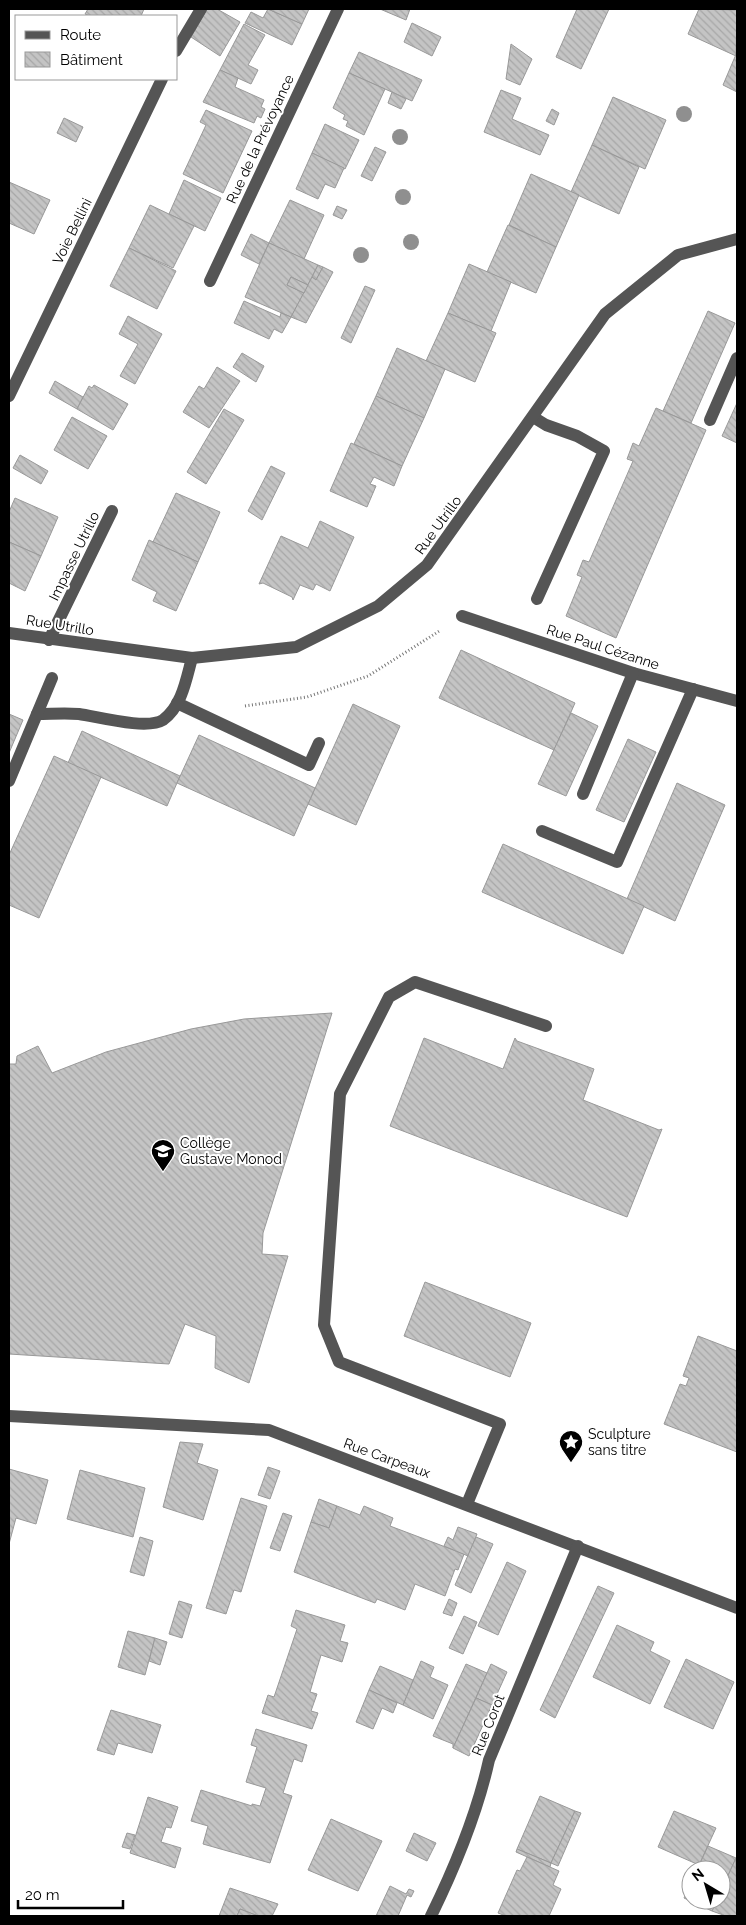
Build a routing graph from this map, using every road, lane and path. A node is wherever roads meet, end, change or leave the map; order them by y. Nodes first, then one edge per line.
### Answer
1 (201, 9) edge
2 (338, 9) edge
3 (178, 48) edge
4 (162, 80) edge
5 (737, 239) edge
6 (210, 281) dead end
7 (737, 358) edge
8 (9, 396) edge
9 (533, 417) junction
10 (710, 420) dead end
11 (112, 512) dead end
12 (537, 599) dead end
13 (462, 616) joint
14 (9, 632) edge
15 (49, 640) junction
16 (192, 658) junction
17 (633, 674) junction
18 (52, 678) dead end
19 (692, 689) junction
20 (736, 699) edge
21 (177, 703) junction
22 (240, 707) dead end
23 (37, 714) junction
24 (319, 743) dead end
25 (9, 781) edge
26 (583, 794) dead end
27 (542, 831) dead end
28 (546, 1026) dead end
29 (9, 1416) edge
30 (467, 1504) junction
31 (578, 1546) junction
32 (737, 1608) edge
33 (431, 1916) edge

1 - 3 street
2 - 6 street, Rue de la Prévoyance
4 - 8 street, Voie Bellini
5 - 9 street, Rue Utrillo
7 - 10 street
9 - 12 street
9 - 16 street, Rue Utrillo
11 - 15 street, Impasse Utrillo
13 - 17 street, Rue Paul Cézanne
13 - 22 path
14 - 15 street, Rue Utrillo
15 - 16 street, Rue Utrillo
16 - 21 street
17 - 19 street, Rue Paul Cézanne
17 - 26 street
18 - 23 street
19 - 20 street, Rue Paul Cézanne
19 - 27 street
21 - 23 street
21 - 24 street
23 - 25 street
28 - 30 street
29 - 30 street, Rue Carpeaux
30 - 31 street, Rue Carpeaux
31 - 32 street, Rue Carpeaux
31 - 33 street, Rue Corot

